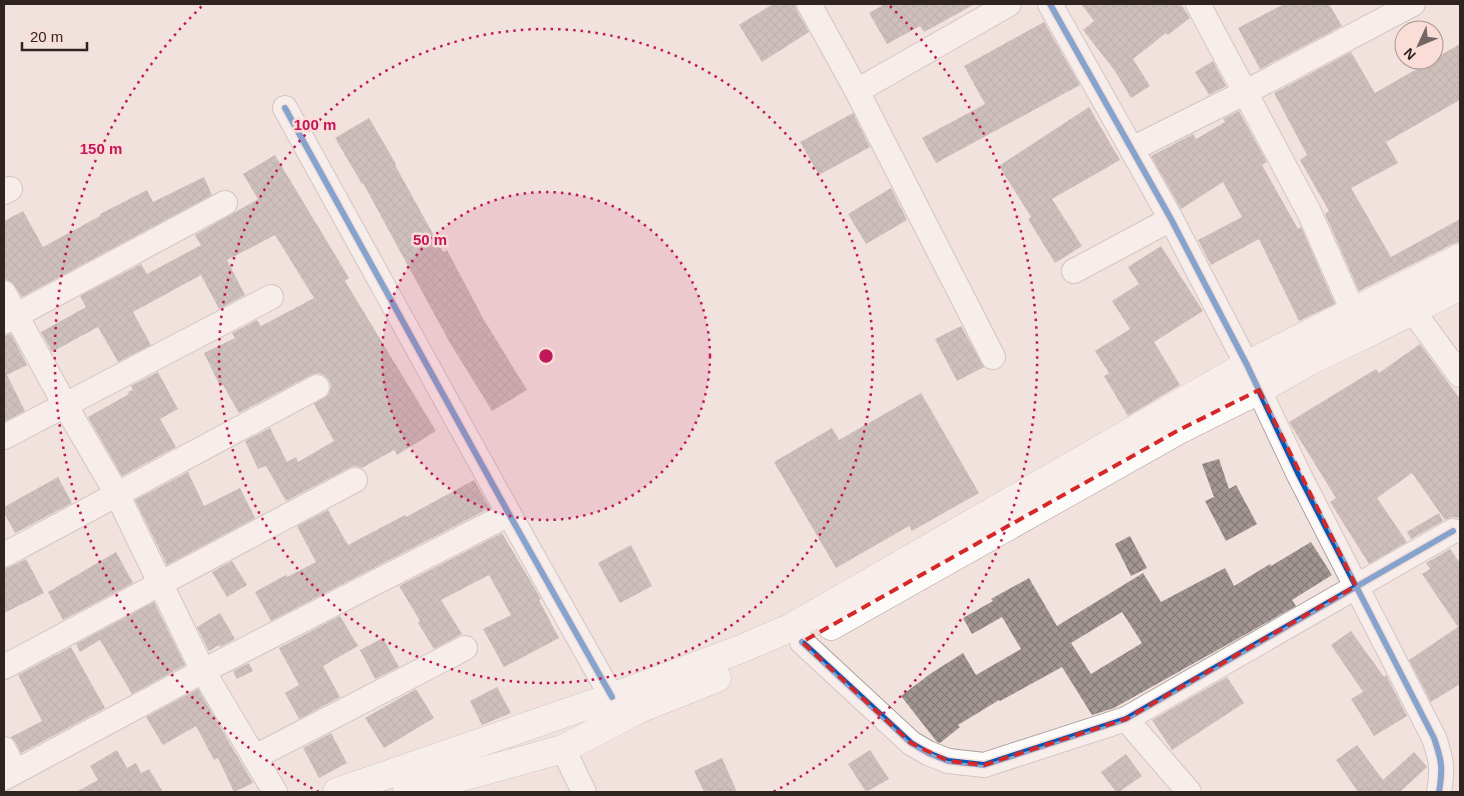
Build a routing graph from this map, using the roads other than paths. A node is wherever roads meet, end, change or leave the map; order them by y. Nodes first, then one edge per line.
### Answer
1 (809, 4) edge
2 (1009, 4) edge
3 (1050, 4) edge
4 (1198, 4) edge
5 (1413, 4) edge
6 (857, 91) junction
7 (1246, 92) junction
8 (285, 108) dead end
9 (1132, 149) junction
10 (225, 203) dead end
11 (1171, 219) junction
12 (1460, 258) edge
13 (1074, 271) dead end
14 (1460, 286) edge
15 (4, 293) edge
16 (271, 297) dead end
17 (1412, 310) junction
18 (10, 319) edge
19 (1359, 323) junction
20 (993, 357) dead end
21 (1248, 365) junction
22 (1460, 375) edge
23 (318, 387) dead end
24 (1259, 390) junction
25 (65, 405) junction
26 (4, 437) edge
27 (355, 480) dead end
28 (117, 494) junction
29 (509, 514) junction
30 (1453, 531) dead end
31 (4, 554) edge
32 (160, 584) junction
33 (1356, 586) junction
34 (802, 642) junction
35 (465, 648) dead end
36 (4, 667) edge
37 (203, 671) junction
38 (612, 697) junction
39 (1126, 719) junction
40 (4, 749) edge
41 (563, 749) junction
42 (254, 757) junction
43 (10, 775) edge
44 (413, 785) edge
45 (275, 792) edge
46 (337, 792) edge
47 (584, 792) edge
48 (1189, 792) edge
49 (1439, 792) edge

1 - 6 street
2 - 6 street
3 - 9 street
4 - 7 street
5 - 7 street
6 - 20 street
7 - 9 street
7 - 19 street
8 - 29 street
9 - 11 street
10 - 18 street
11 - 13 street
11 - 21 street
12 - 19 main road
14 - 17 main road
15 - 18 street
16 - 25 street
17 - 19 main road
17 - 22 street
18 - 25 street
19 - 21 main road
19 - 24 main road
21 - 24 street
21 - 38 main road
23 - 28 street
24 - 33 street
24 - 34 main road
25 - 26 street
25 - 28 street
27 - 32 street
28 - 31 street
28 - 32 street
29 - 37 street
29 - 38 street
30 - 33 street
32 - 36 street
32 - 37 street
33 - 39 street
33 - 49 street
34 - 39 street
34 - 41 main road
35 - 42 street
37 - 42 street
37 - 43 street
38 - 44 main road
39 - 48 street
40 - 43 street
41 - 44 main road
41 - 47 street
42 - 45 street
44 - 46 main road

